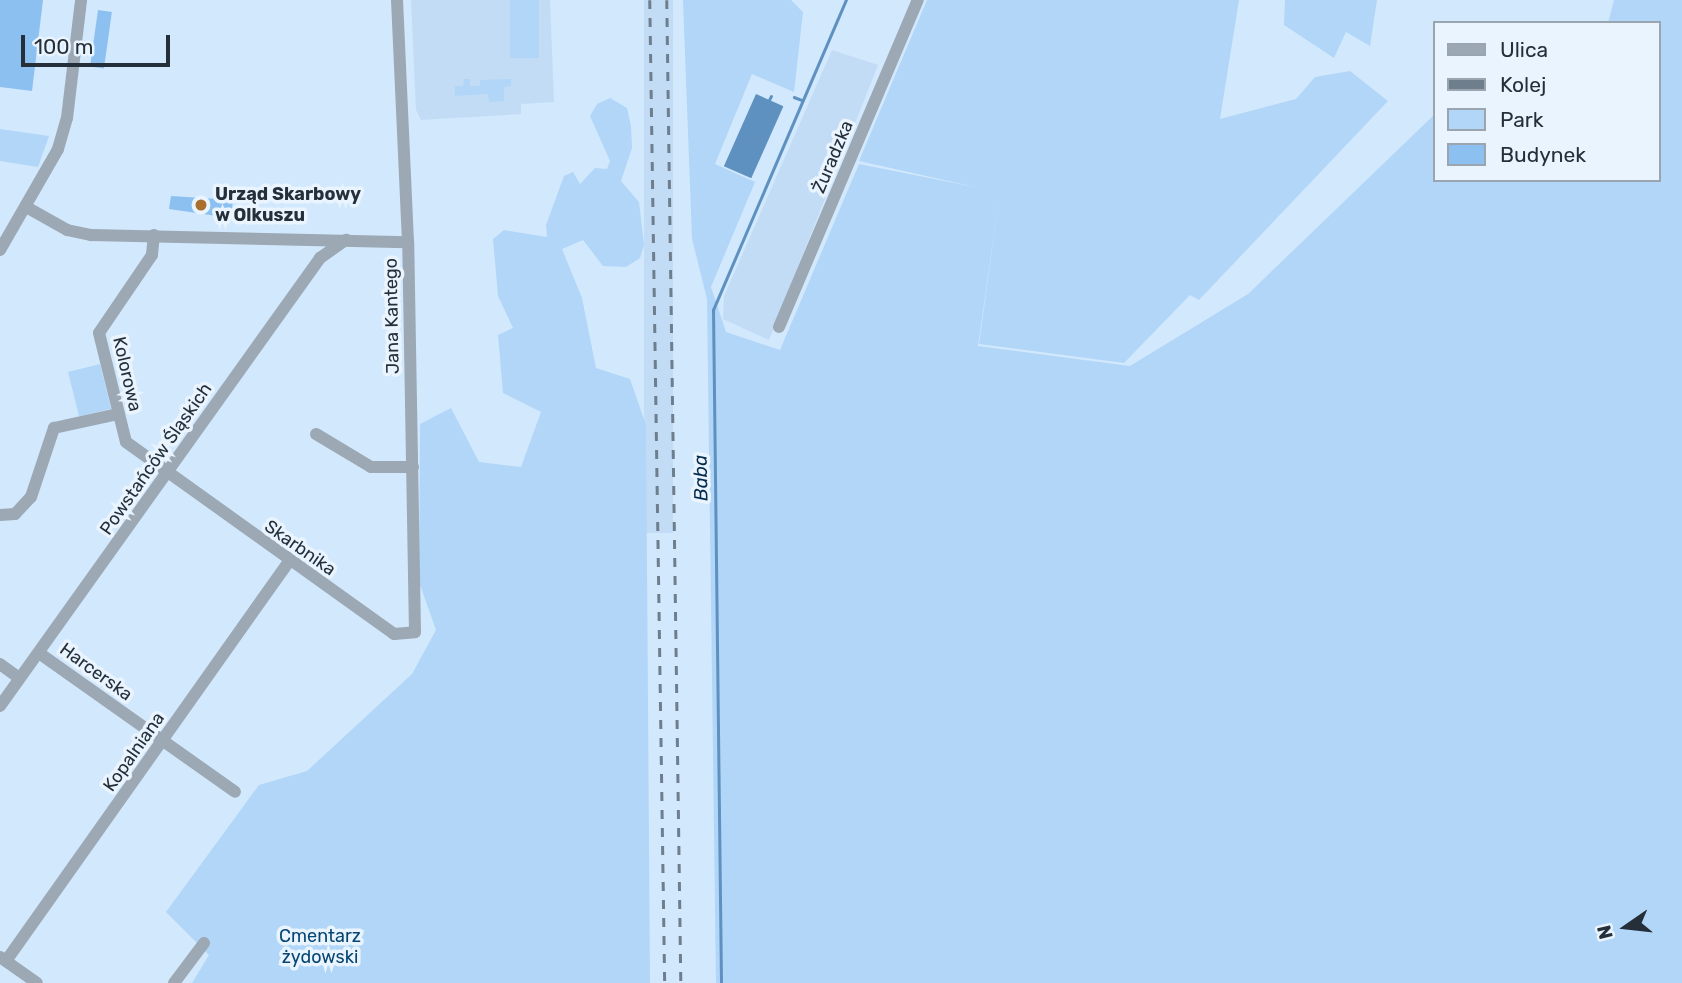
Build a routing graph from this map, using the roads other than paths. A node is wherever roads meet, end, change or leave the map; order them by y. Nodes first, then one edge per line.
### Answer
1 (81, 0) edge
2 (397, 0) edge
3 (918, 0) edge
4 (28, 208) junction
5 (154, 235) junction
6 (346, 240) junction
7 (408, 242) junction
8 (0, 250) edge
9 (779, 327) dead end
10 (118, 414) junction
11 (316, 434) dead end
12 (412, 467) junction
13 (167, 475) junction
14 (0, 514) edge
15 (289, 562) junction
16 (415, 632) joint
17 (39, 653) junction
18 (0, 664) edge
19 (19, 678) junction
20 (0, 706) edge
21 (162, 742) junction
22 (235, 792) dead end
23 (204, 943) dead end
24 (3, 959) edge
25 (37, 983) edge
26 (174, 983) edge

1 - 4 street
2 - 7 street, Jana Kantego
3 - 9 street, Żuradzka
4 - 5 street
4 - 8 street
5 - 6 street
5 - 10 street, Kolorowa
6 - 7 street
6 - 13 street, Powstańców Śląskich
7 - 12 street, Jana Kantego
10 - 13 street, Kolorowa
10 - 14 street
11 - 12 street
12 - 16 street, Jana Kantego
13 - 15 street, Skarbnika
13 - 17 street, Powstańców Śląskich
15 - 16 street, Skarbnika
15 - 21 street, Kopalniana
17 - 19 street, Powstańców Śląskich
17 - 21 street, Harcerska
18 - 19 street
19 - 20 street, Powstańców Śląskich
21 - 22 street, Harcerska
21 - 24 street, Kopalniana
23 - 26 street
24 - 25 street

